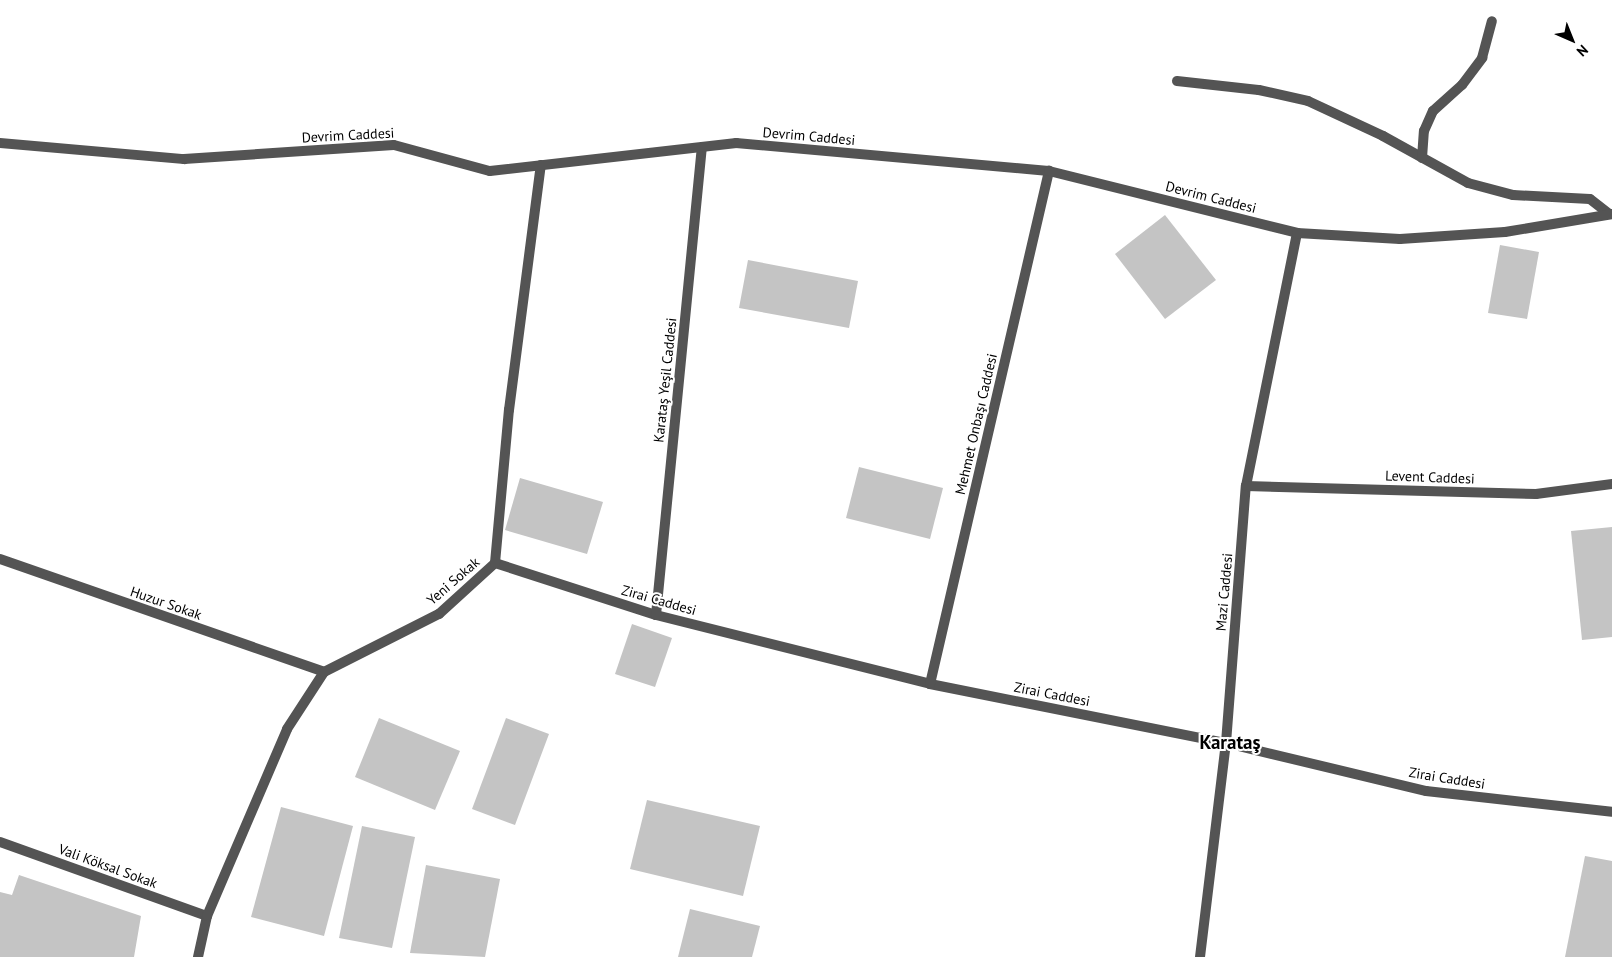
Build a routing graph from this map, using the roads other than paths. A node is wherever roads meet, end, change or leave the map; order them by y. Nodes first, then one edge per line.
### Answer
1 (1492, 21) dead end
2 (1177, 81) dead end
3 (0, 143) edge
4 (702, 147) junction
5 (1422, 158) junction
6 (541, 165) junction
7 (1049, 171) junction
8 (1610, 214) edge
9 (1297, 233) junction
10 (1612, 484) edge
11 (1246, 486) junction
12 (0, 559) edge
13 (495, 563) junction
14 (656, 615) junction
15 (324, 672) junction
16 (930, 684) junction
17 (1226, 743) junction
18 (1612, 812) edge
19 (0, 842) edge
20 (207, 916) junction
21 (198, 957) edge
22 (1200, 957) edge

1 - 5 street
2 - 5 street
3 - 6 street, Devrim Caddesi
4 - 6 street, Devrim Caddesi
4 - 7 street, Devrim Caddesi
4 - 14 street, Karataş Yeşil Caddesi
5 - 8 street
6 - 13 street, Yeni Sokak
7 - 9 street, Devrim Caddesi
7 - 16 street, Mehmet Onbaşı Caddesi
8 - 9 street, Devrim Caddesi
9 - 11 street, Mazi Caddesi
10 - 11 street, Levent Caddesi
11 - 17 street, Mazi Caddesi
12 - 15 street, Huzur Sokak
13 - 14 street, Zirai Caddesi
13 - 15 street, Yeni Sokak
14 - 16 street, Zirai Caddesi
15 - 20 street
16 - 17 street, Zirai Caddesi
17 - 18 street, Zirai Caddesi
17 - 22 street, Mazi Caddesi
19 - 20 street, Vali Köksal Sokak
20 - 21 street

